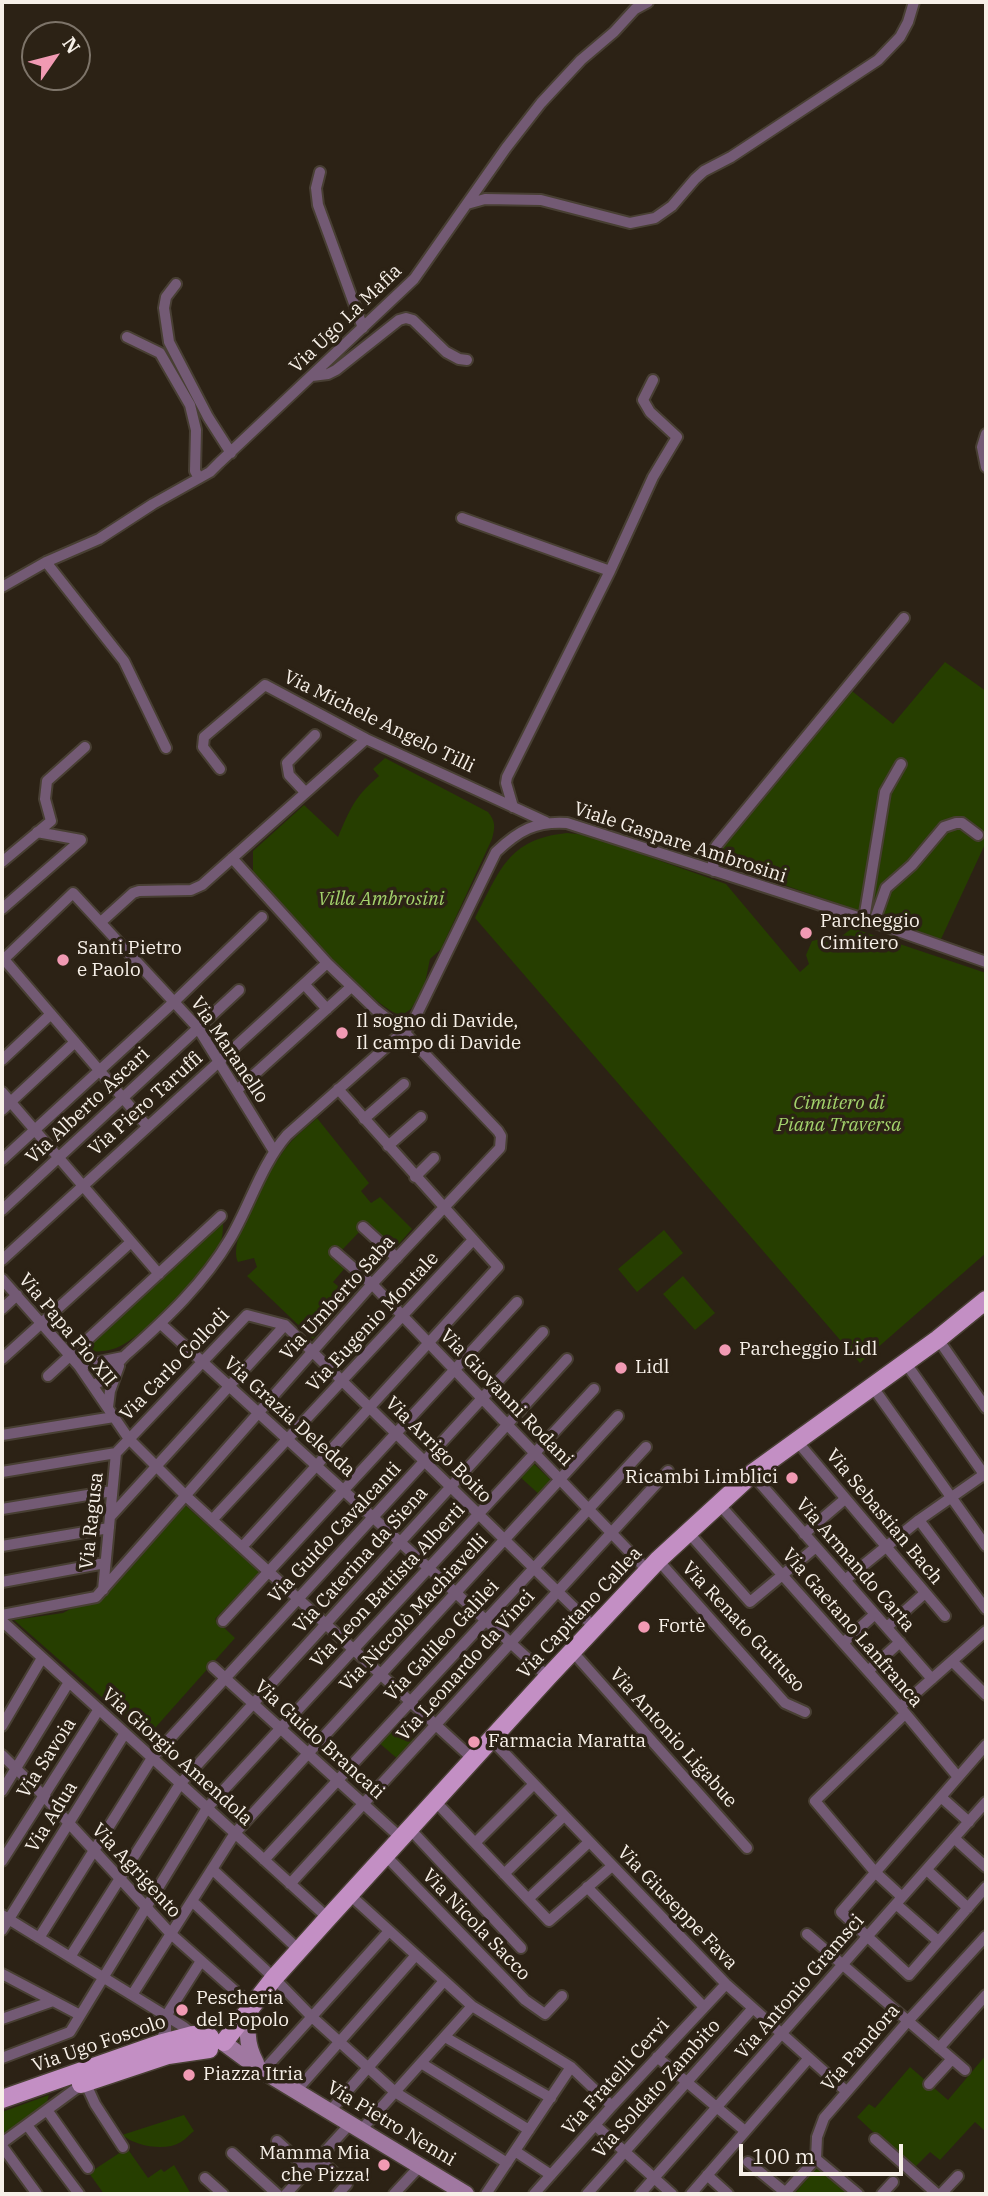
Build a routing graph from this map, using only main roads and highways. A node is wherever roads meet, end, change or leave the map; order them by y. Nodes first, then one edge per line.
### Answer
1 (986, 1300) edge
2 (251, 2005) junction
3 (213, 2042) junction
4 (261, 2069) junction
5 (2, 2099) edge
6 (2, 2112) edge
7 (458, 2192) edge

1 - 2 main road, Via Capitano Callea
2 - 3 main road, Via Capitano Callea
2 - 4 main road
3 - 4 main road, Via Pietro Nenni
3 - 5 main road, Via Ugo Foscolo
3 - 6 main road, Via Ugo Foscolo
4 - 7 main road, Via Pietro Nenni

